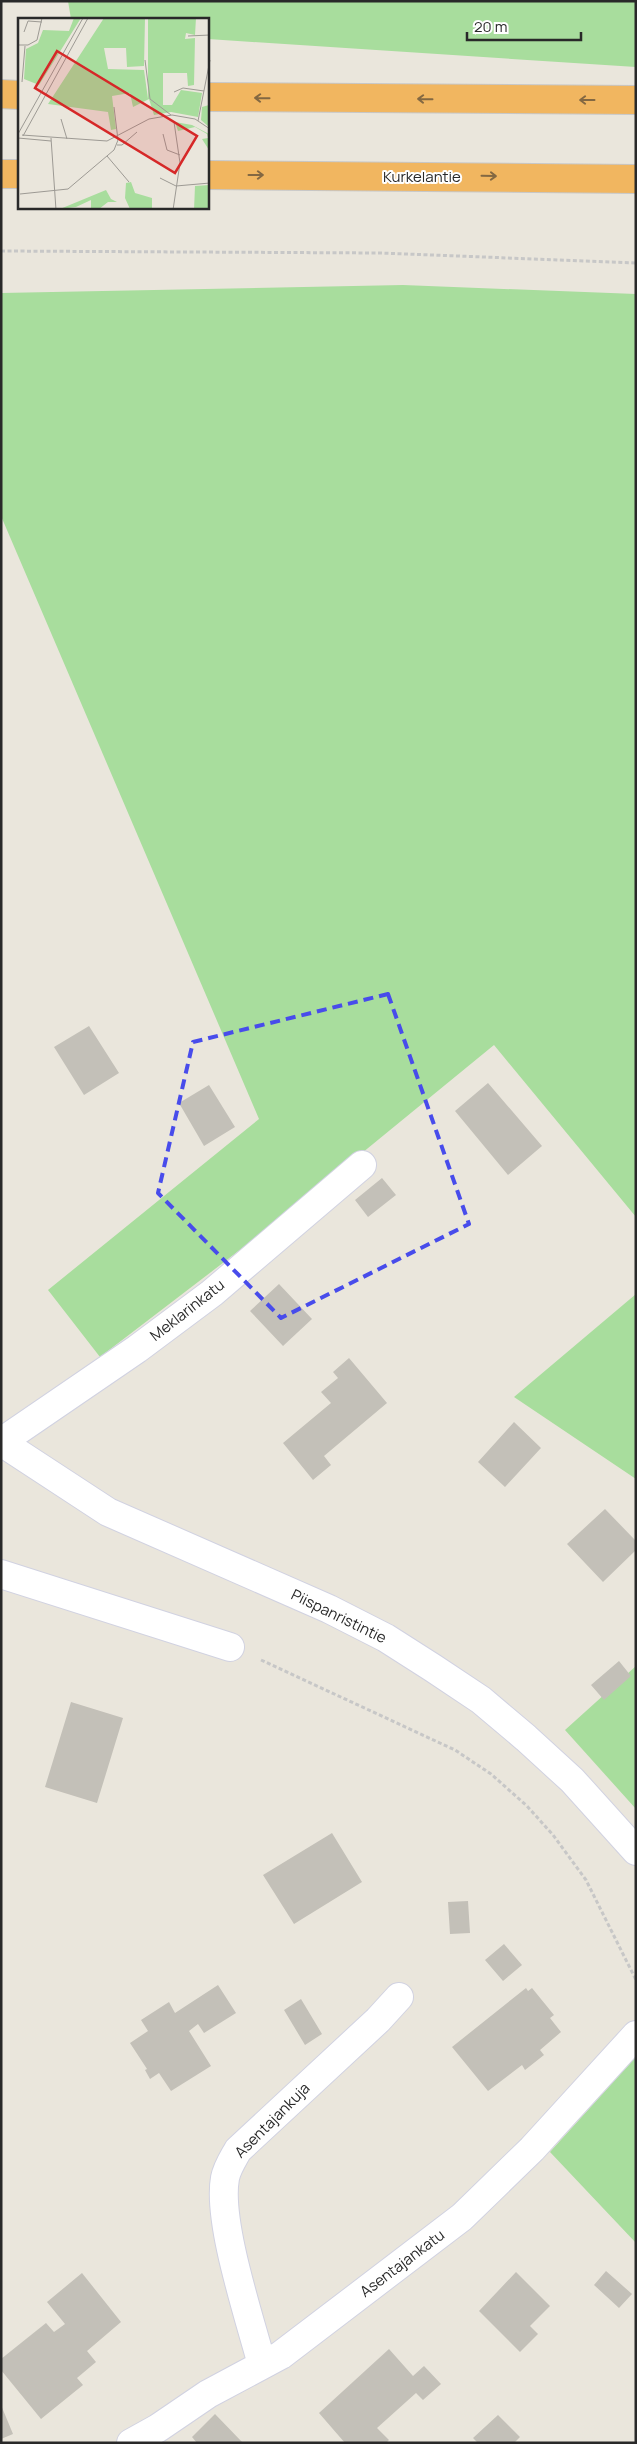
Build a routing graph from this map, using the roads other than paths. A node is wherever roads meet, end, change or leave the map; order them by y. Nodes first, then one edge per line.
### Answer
1 (1, 94) edge
2 (18, 95) edge
3 (209, 97) edge
4 (636, 100) edge
5 (1, 174) edge
6 (18, 174) edge
7 (209, 175) edge
8 (636, 179) edge
9 (362, 1165) dead end
10 (1, 1442) edge
11 (1, 1574) edge
12 (230, 1646) road end
13 (636, 1851) edge
14 (398, 1997) dead end
15 (636, 2035) edge
16 (262, 2365) junction
17 (131, 2443) edge

1 - 2 highway
4 -> 3 highway
5 - 6 highway
7 -> 8 highway, Kurkelantie
9 - 10 street, Meklarinkatu
10 - 13 street, Piispanristintie
11 - 12 street
14 - 16 street, Asentajankuja
15 - 16 street, Asentajankatu
16 - 17 street, Asentajankatu

